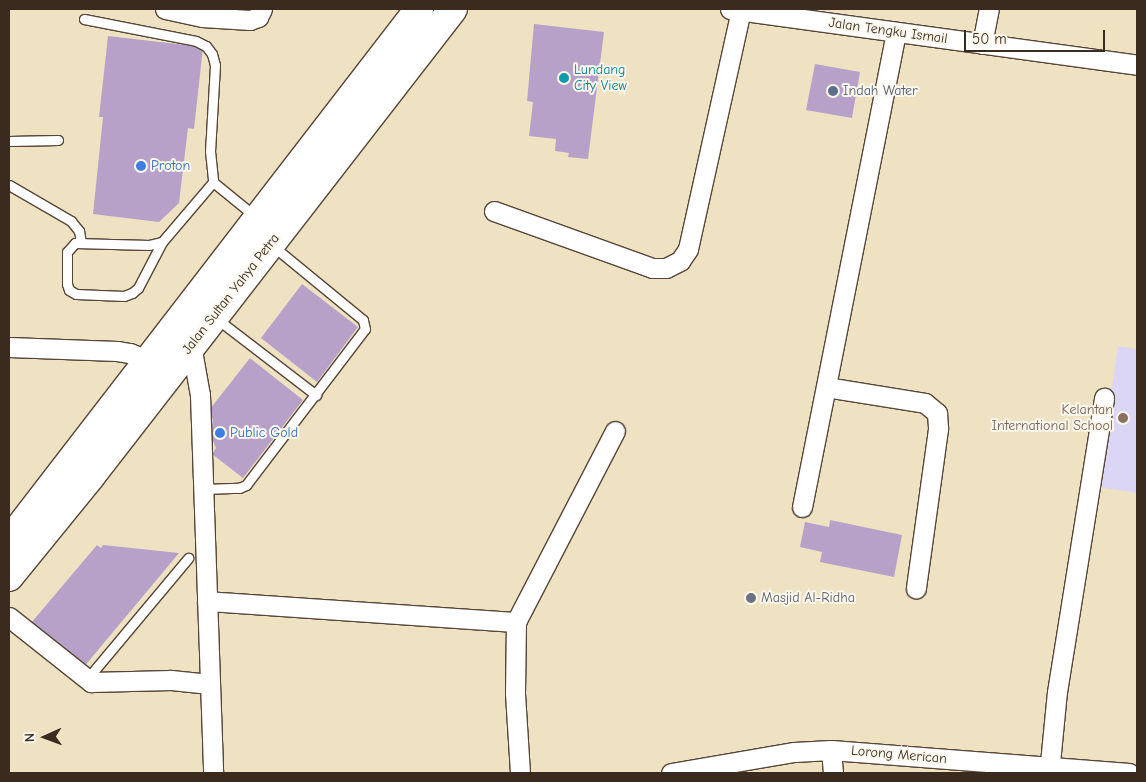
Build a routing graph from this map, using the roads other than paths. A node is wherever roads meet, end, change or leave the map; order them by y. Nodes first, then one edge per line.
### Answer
1 (166, 9) edge
2 (262, 9) edge
3 (419, 9) edge
4 (453, 9) edge
5 (989, 9) edge
6 (735, 10) edge
7 (84, 19) dead end
8 (896, 32) junction
9 (982, 44) junction
10 (1137, 65) edge
11 (58, 140) dead end
12 (9, 141) edge
13 (213, 182) junction
14 (9, 185) edge
15 (494, 211) dead end
16 (259, 218) junction
17 (81, 242) junction
18 (162, 242) junction
19 (270, 244) junction
20 (213, 316) junction
21 (191, 345) junction
22 (9, 347) edge
23 (149, 361) junction
24 (826, 387) junction
25 (316, 395) junction
26 (1104, 398) dead end
27 (615, 431) dead end
28 (203, 489) junction
29 (802, 507) dead end
30 (9, 541) edge
31 (188, 558) dead end
32 (9, 577) edge
33 (916, 588) dead end
34 (207, 601) junction
35 (9, 617) edge
36 (516, 622) junction
37 (87, 679) junction
38 (210, 684) junction
39 (831, 750) junction
40 (1049, 770) edge
41 (213, 773) edge
42 (520, 773) edge
43 (670, 773) edge
44 (833, 773) edge
45 (1129, 773) edge

1 - 2 street
3 - 16 highway, Jalan Sultan Yahya Petra
4 - 19 highway, Jalan Sultan Yahya Petra
5 - 9 street
6 - 8 street, Jalan Tengku Ismail
6 - 15 street
7 - 13 lane
8 - 9 street, Jalan Tengku Ismail
8 - 24 street
9 - 10 street, Jalan Tengku Ismail
11 - 12 lane
13 - 16 lane
13 - 18 lane
14 - 17 lane
16 - 23 highway, Jalan Sultan Yahya Petra
17 - 18 lane
17 - 18 lane
19 - 20 highway, Jalan Sultan Yahya Petra
19 - 25 lane
20 - 21 highway, Jalan Sultan Yahya Petra
20 - 25 lane
21 - 28 street
21 - 32 highway, Jalan Sultan Yahya Petra
22 - 23 street
23 - 30 highway, Jalan Sultan Yahya Petra
24 - 29 street
24 - 33 street
25 - 28 lane
26 - 40 street
27 - 36 street
28 - 34 street
31 - 37 lane
34 - 36 street
34 - 38 street
35 - 37 street
36 - 42 street
37 - 38 street
38 - 41 street
39 - 40 street, Lorong Merican
39 - 43 street, Lorong Merican
39 - 44 street
40 - 45 street, Lorong Merican

